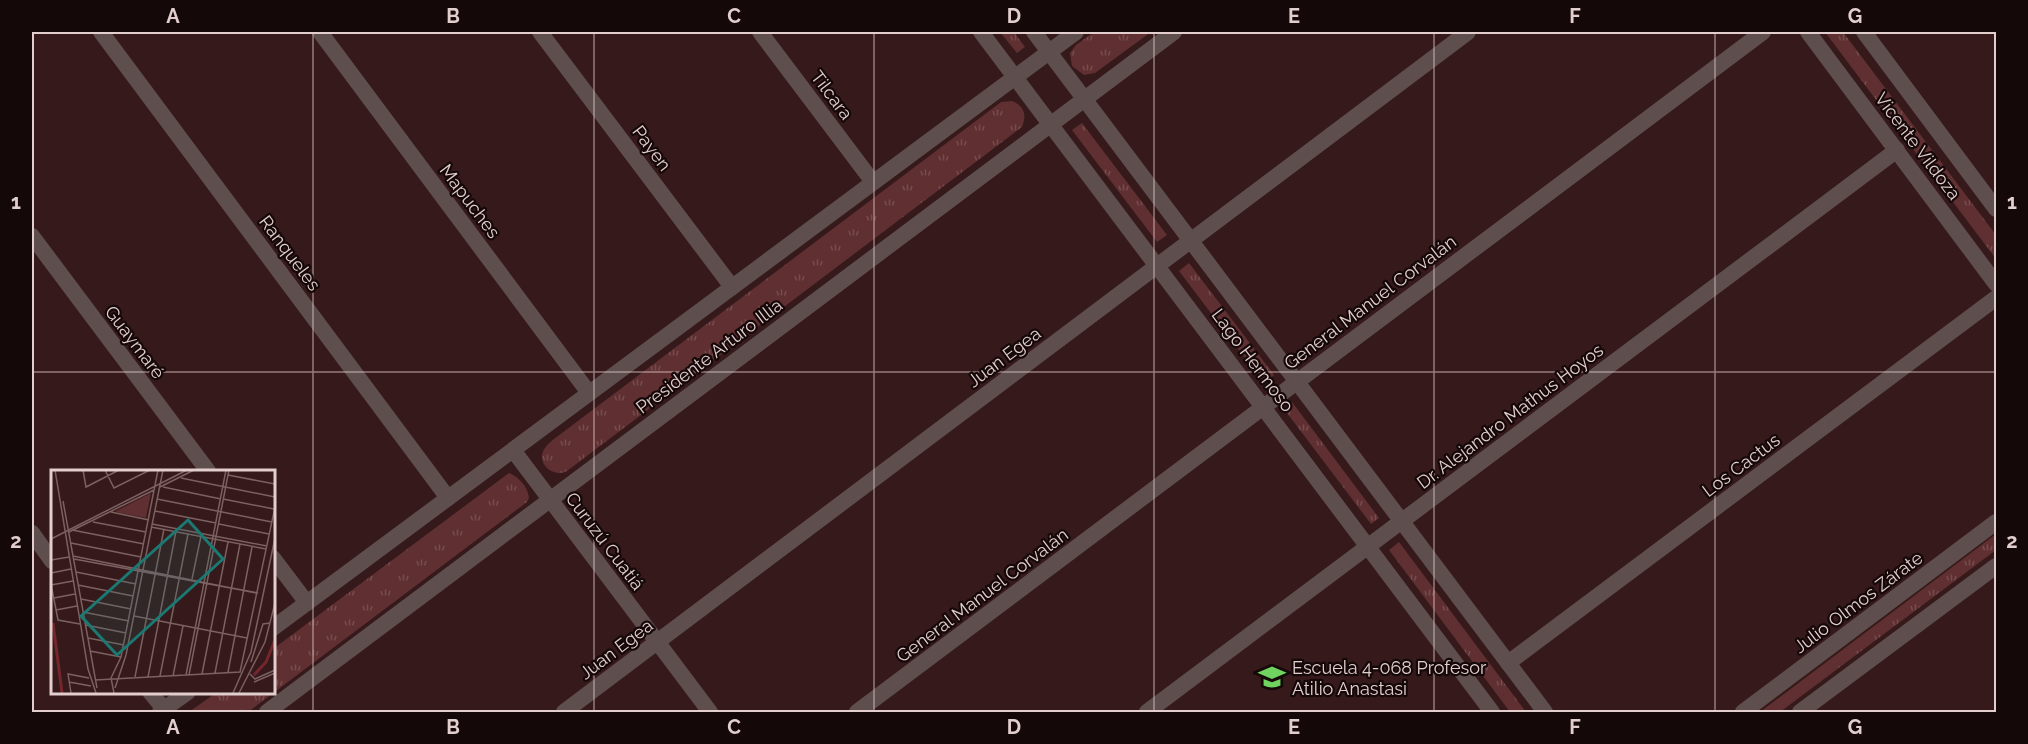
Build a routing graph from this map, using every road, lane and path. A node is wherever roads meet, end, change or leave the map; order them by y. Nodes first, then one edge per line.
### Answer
1 (101, 32) edge
2 (320, 32) edge
3 (540, 32) edge
4 (760, 32) edge
5 (981, 32) edge
6 (1034, 32) edge
7 (1076, 32) edge
8 (1174, 32) edge
9 (1468, 32) edge
10 (1763, 32) edge
11 (1808, 32) edge
12 (1864, 32) edge
13 (1049, 51) junction
14 (1015, 77) junction
15 (1084, 99) junction
16 (1051, 124) junction
17 (1898, 150) junction
18 (873, 182) junction
19 (1996, 209) edge
20 (32, 236) edge
21 (1191, 240) junction
22 (1158, 266) junction
23 (1996, 284) edge
24 (732, 287) junction
25 (1996, 298) edge
26 (1297, 382) junction
27 (589, 393) junction
28 (1264, 407) junction
29 (513, 450) junction
30 (207, 470) edge
31 (448, 498) junction
32 (550, 500) junction
33 (1402, 522) junction
34 (1996, 522) edge
35 (32, 533) edge
36 (1369, 546) junction
37 (274, 559) edge
38 (51, 560) edge
39 (1996, 566) edge
40 (307, 603) junction
41 (274, 627) edge
42 (657, 642) junction
43 (1508, 663) junction
44 (151, 693) edge
45 (187, 693) edge
46 (162, 711) edge
47 (267, 712) edge
48 (564, 712) edge
49 (710, 712) edge
50 (857, 712) edge
51 (1147, 712) edge
52 (1492, 712) edge
53 (1545, 712) edge
54 (1743, 712) edge
55 (1800, 712) edge

1 - 31 street, Ranqueles
2 - 27 street, Mapuches
3 - 24 street, Payen
4 - 18 street, Tilcara
5 - 14 street, Lago Hermoso
6 - 13 street, Lago Hermoso
7 - 13 street
8 - 15 street, Presidente Arturo Illia
9 - 21 street, Juan Egea
10 - 26 street, General Manuel Corvalán
11 - 17 street, Vicente Vildoza
12 - 19 street, Vicente Vildoza
13 - 14 street
13 - 15 street, Lago Hermoso
14 - 16 street, Lago Hermoso
14 - 18 street
15 - 16 street, Presidente Arturo Illia
15 - 21 street, Lago Hermoso
16 - 22 street, Lago Hermoso
16 - 32 street, Presidente Arturo Illia
17 - 23 street, Vicente Vildoza
17 - 33 street, Dr. Alejandro Mathus Hoyos
18 - 24 street
20 - 30 street, Guaymaré
21 - 22 street, Juan Egea
21 - 26 street, Lago Hermoso
22 - 28 street, Lago Hermoso
22 - 42 street, Juan Egea
24 - 27 street
25 - 43 street, Los Cactus
26 - 28 street, General Manuel Corvalán
26 - 33 street, Lago Hermoso
27 - 29 street
28 - 36 street, Lago Hermoso
28 - 50 street, General Manuel Corvalán
29 - 31 street
29 - 32 street, Curuzú Cuatiá
31 - 40 street
32 - 42 street, Curuzú Cuatiá
32 - 47 street, Presidente Arturo Illia
33 - 36 street, Dr. Alejandro Mathus Hoyos
33 - 43 street, Lago Hermoso
34 - 54 street, Julio Olmos Zárate
35 - 38 street
36 - 51 street, Dr. Alejandro Mathus Hoyos
36 - 52 street, Lago Hermoso
37 - 40 street
39 - 55 street
40 - 41 street
42 - 48 street, Juan Egea
42 - 49 street, Curuzú Cuatiá
43 - 53 street, Lago Hermoso
44 - 46 street
45 - 46 street

